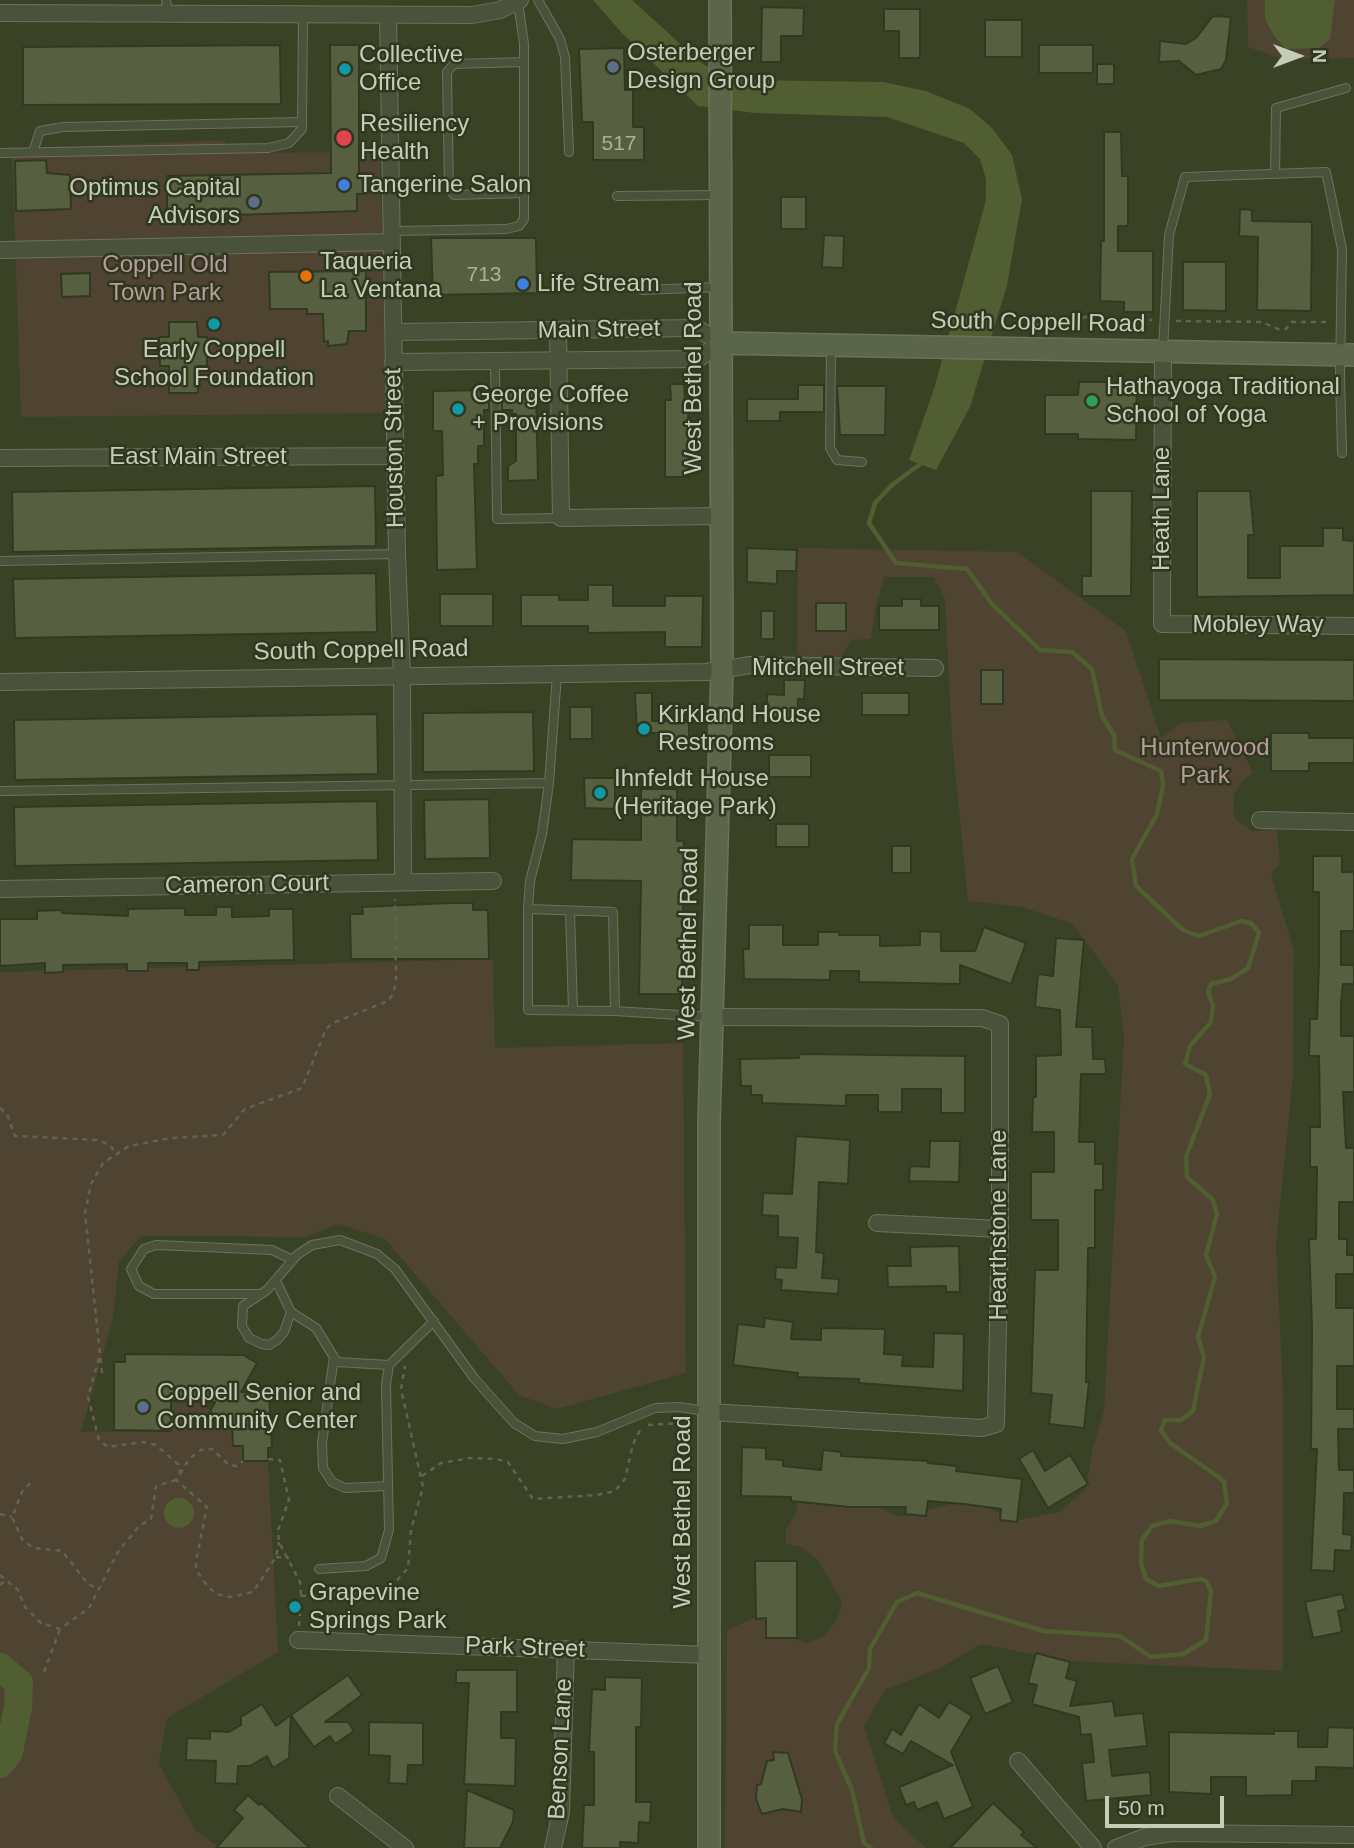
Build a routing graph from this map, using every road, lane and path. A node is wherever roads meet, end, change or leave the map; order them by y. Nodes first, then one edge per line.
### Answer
1 (538, 0) edge
2 (720, 0) edge
3 (519, 1) edge
4 (124, 7) edge
5 (167, 7) edge
6 (0, 13) edge
7 (303, 15) junction
8 (388, 15) junction
9 (524, 62) junction
10 (1346, 88) dead end
11 (302, 122) junction
12 (33, 152) junction
13 (569, 152) dead end
14 (0, 153) edge
15 (1275, 174) junction
16 (524, 193) junction
17 (720, 195) junction
18 (617, 196) dead end
19 (391, 237) junction
20 (0, 250) edge
21 (720, 286) junction
22 (642, 290) dead end
23 (1164, 321) junction
24 (1341, 323) junction
25 (1018, 330) dead end
26 (558, 331) junction
27 (394, 332) junction
28 (720, 343) junction
29 (831, 345) junction
30 (1163, 352) junction
31 (1348, 355) edge
32 (558, 360) junction
33 (495, 361) junction
34 (394, 362) junction
35 (1342, 453) dead end
36 (395, 456) junction
37 (0, 458) edge
38 (862, 461) dead end
39 (721, 516) junction
40 (561, 518) junction
41 (397, 554) junction
42 (0, 561) edge
43 (1162, 624) joint
44 (1354, 626) edge
45 (935, 668) dead end
46 (722, 670) junction
47 (557, 674) junction
48 (402, 677) junction
49 (0, 682) edge
50 (549, 783) junction
51 (402, 786) junction
52 (0, 791) edge
53 (1260, 820) dead end
54 (1354, 822) edge
55 (493, 881) dead end
56 (399, 882) junction
57 (0, 889) edge
58 (528, 909) junction
59 (570, 912) junction
60 (573, 1010) junction
61 (615, 1011) junction
62 (714, 1017) junction
63 (0, 1108) edge
64 (116, 1154) junction
65 (877, 1223) dead end
66 (1000, 1229) junction
67 (293, 1260) junction
68 (276, 1281) junction
69 (260, 1294) junction
70 (291, 1312) junction
71 (434, 1321) junction
72 (100, 1354) junction
73 (334, 1357) junction
74 (389, 1365) junction
75 (102, 1373) dead end
76 (709, 1412) junction
77 (679, 1423) dead end
78 (268, 1459) dead end
79 (243, 1461) dead end
80 (180, 1474) junction
81 (422, 1476) dead end
82 (176, 1480) junction
83 (30, 1483) dead end
84 (387, 1486) junction
85 (0, 1514) edge
86 (12, 1517) junction
87 (279, 1542) junction
88 (276, 1556) junction
89 (289, 1558) junction
90 (319, 1569) dead end
91 (0, 1575) edge
92 (8, 1579) junction
93 (0, 1585) edge
94 (99, 1589) junction
95 (301, 1596) dead end
96 (60, 1629) junction
97 (298, 1640) dead end
98 (566, 1649) junction
99 (710, 1655) junction
100 (44, 1672) dead end
101 (1018, 1761) dead end
102 (338, 1796) dead end
103 (1354, 1835) edge
104 (405, 1848) edge
105 (553, 1848) edge
106 (709, 1848) edge
107 (1093, 1848) edge
108 (1116, 1848) edge

1 - 13 lane
2 - 17 main road, West Bethel Road
3 - 8 street
3 - 9 lane
4 - 5 street
4 - 6 street
5 - 7 street
7 - 8 street
7 - 11 lane
8 - 19 street, Houston Street
9 - 16 lane
9 - 16 lane
10 - 15 lane
11 - 12 lane
11 - 12 lane
12 - 14 lane
15 - 23 lane
15 - 24 lane
16 - 19 lane
17 - 18 lane
17 - 21 main road, West Bethel Road
19 - 20 street
19 - 27 street, Houston Street
21 - 22 lane
21 - 28 main road, West Bethel Road
23 - 24 path
23 - 25 path
23 - 30 lane
24 - 31 lane
26 - 27 street, Main Street
26 - 28 street, Main Street
26 - 32 street
27 - 34 street, Houston Street
28 - 29 main road, South Coppell Road
28 - 32 street, Main Street
28 - 39 main road, West Bethel Road
29 - 30 main road, South Coppell Road
29 - 38 lane
30 - 31 main road, South Coppell Road
30 - 43 street, Heath Lane
31 - 35 lane
32 - 33 street, Main Street
32 - 40 street
33 - 34 street, Main Street
33 - 40 lane
34 - 36 street, Houston Street
36 - 37 street, East Main Street
36 - 41 street, Houston Street
39 - 40 street
39 - 46 main road, West Bethel Road
41 - 42 lane
41 - 48 street, Houston Street
43 - 44 street, Mobley Way
45 - 46 street, Mitchell Street
46 - 47 street, South Coppell Road
46 - 62 main road, West Bethel Road
47 - 48 street, South Coppell Road
47 - 50 lane
48 - 49 street, South Coppell Road
48 - 51 street, Houston Street
50 - 51 lane
50 - 58 lane
51 - 52 lane
51 - 56 street, Houston Street
53 - 54 street
55 - 56 street, Cameron Court
56 - 57 street, Cameron Court
56 - 64 path
58 - 59 lane
58 - 60 lane
59 - 60 lane
59 - 61 lane
60 - 61 lane
61 - 62 lane
62 - 66 street, Hearthstone Lane
62 - 76 main road, West Bethel Road
63 - 64 path
64 - 72 path
65 - 66 street
66 - 76 street, Hearthstone Lane
67 - 68 lane
67 - 69 lane
67 - 71 lane
68 - 69 lane
68 - 70 lane
69 - 70 lane
70 - 73 lane
71 - 74 lane
71 - 76 lane
72 - 75 path
72 - 80 path
73 - 74 lane
73 - 84 lane
74 - 84 lane
76 - 99 main road, West Bethel Road
77 - 81 path
78 - 87 path
79 - 80 path
80 - 82 path
82 - 88 path
82 - 94 path
83 - 86 path
84 - 90 lane
85 - 86 path
86 - 94 path
87 - 88 path
87 - 89 path
88 - 89 path
89 - 95 path
91 - 92 path
92 - 93 path
92 - 96 path
94 - 96 path
96 - 100 path
97 - 98 street, Park Street
98 - 99 street, Park Street
98 - 105 street, Benson Lane
99 - 106 main road, West Bethel Road
101 - 107 street
102 - 104 street
103 - 108 street

